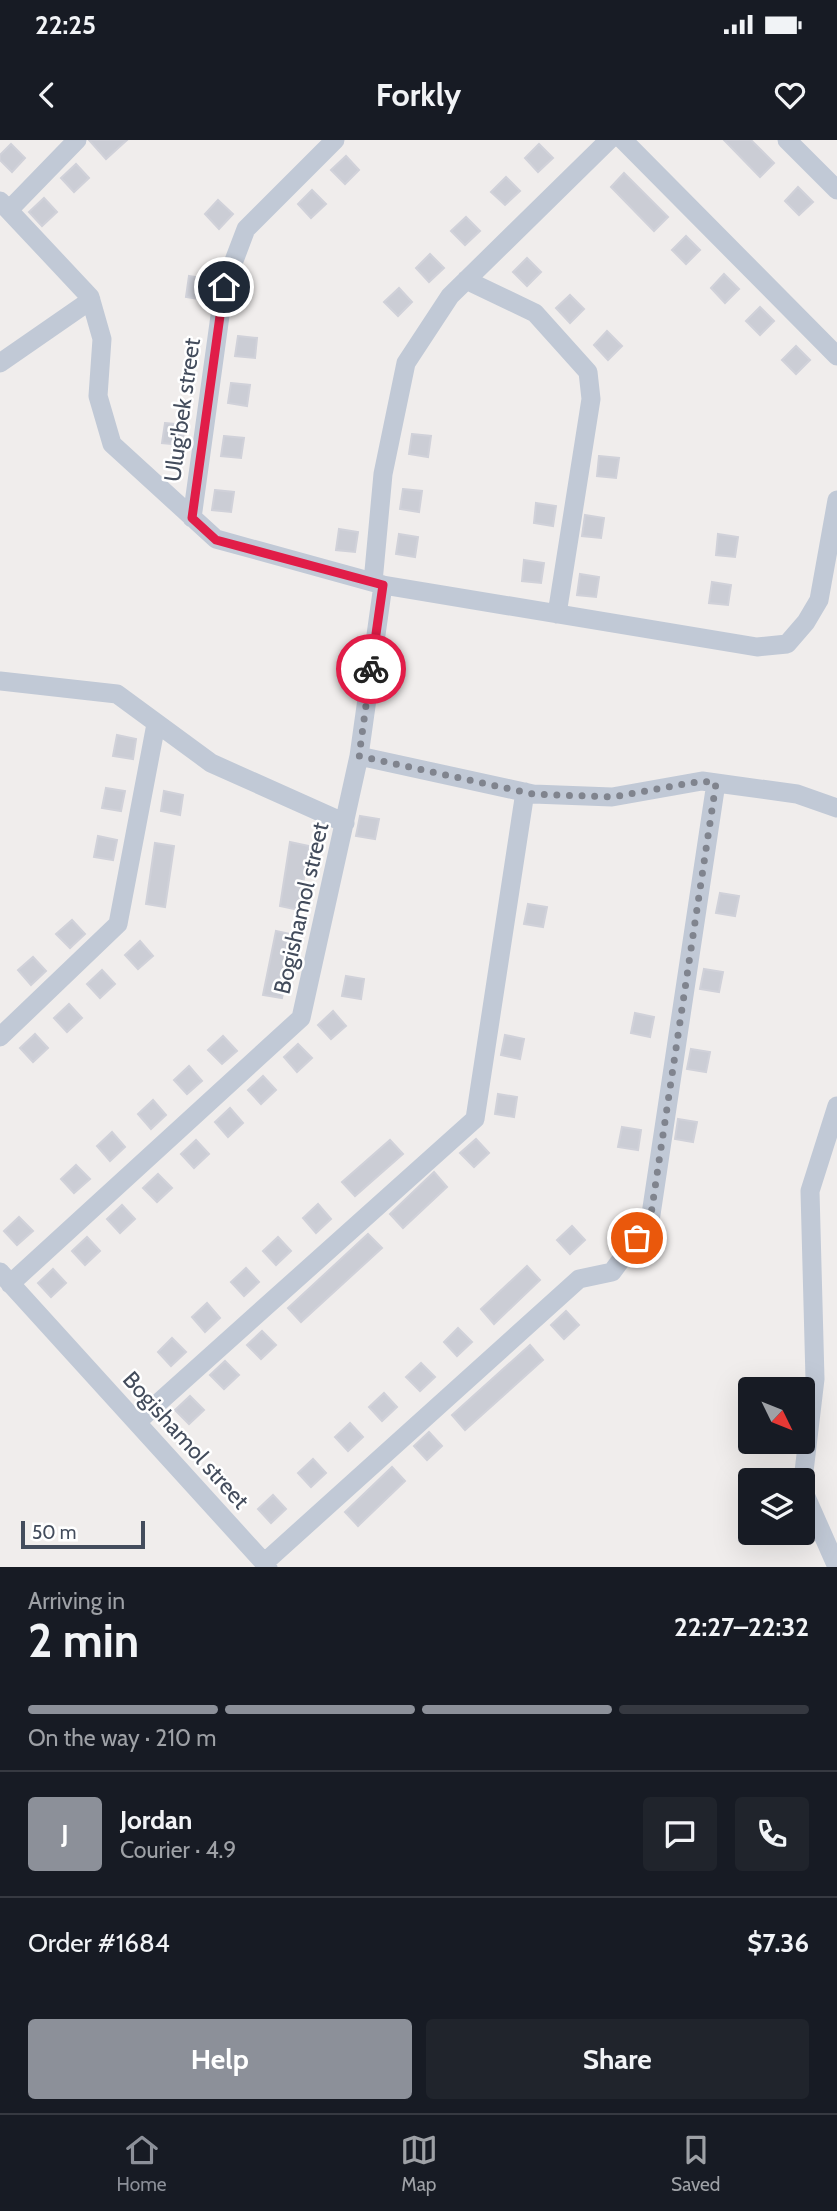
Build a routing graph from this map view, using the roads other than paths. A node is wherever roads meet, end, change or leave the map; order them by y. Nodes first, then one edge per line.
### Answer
1 (77, 140) edge
2 (335, 140) edge
3 (608, 140) edge
4 (623, 140) edge
5 (787, 140) edge
6 (837, 190) edge
7 (5, 206) edge
8 (466, 280) junction
9 (91, 300) junction
10 (837, 356) edge
11 (0, 363) edge
12 (837, 500) edge
13 (192, 518) junction
14 (378, 584) junction
15 (557, 614) junction
16 (0, 681) edge
17 (156, 724) junction
18 (359, 756) junction
19 (716, 783) junction
20 (525, 792) junction
21 (837, 808) edge
22 (345, 823) junction
23 (0, 1037) edge
24 (837, 1106) edge
25 (5, 1278) edge
26 (136, 1422) junction
27 (804, 1468) edge
28 (815, 1517) edge
29 (266, 1565) edge
30 (837, 1567) edge

1 - 7 street
2 - 13 street, Ulug'bek street
3 - 8 street, Bogishamol street
4 - 10 street
5 - 6 street
7 - 9 street
8 - 14 street, Bogishamol street
8 - 15 street
9 - 11 street
9 - 13 street
12 - 15 street
13 - 14 street
14 - 15 street
14 - 18 street, Bogishamol street
16 - 17 street
17 - 22 street
17 - 23 street
18 - 20 street
18 - 22 street, Bogishamol street
19 - 20 street
19 - 21 street
19 - 29 street
20 - 26 street
22 - 25 street, Bogishamol street
24 - 27 street
25 - 26 street, Bogishamol street
26 - 29 street, Bogishamol street
28 - 30 street

